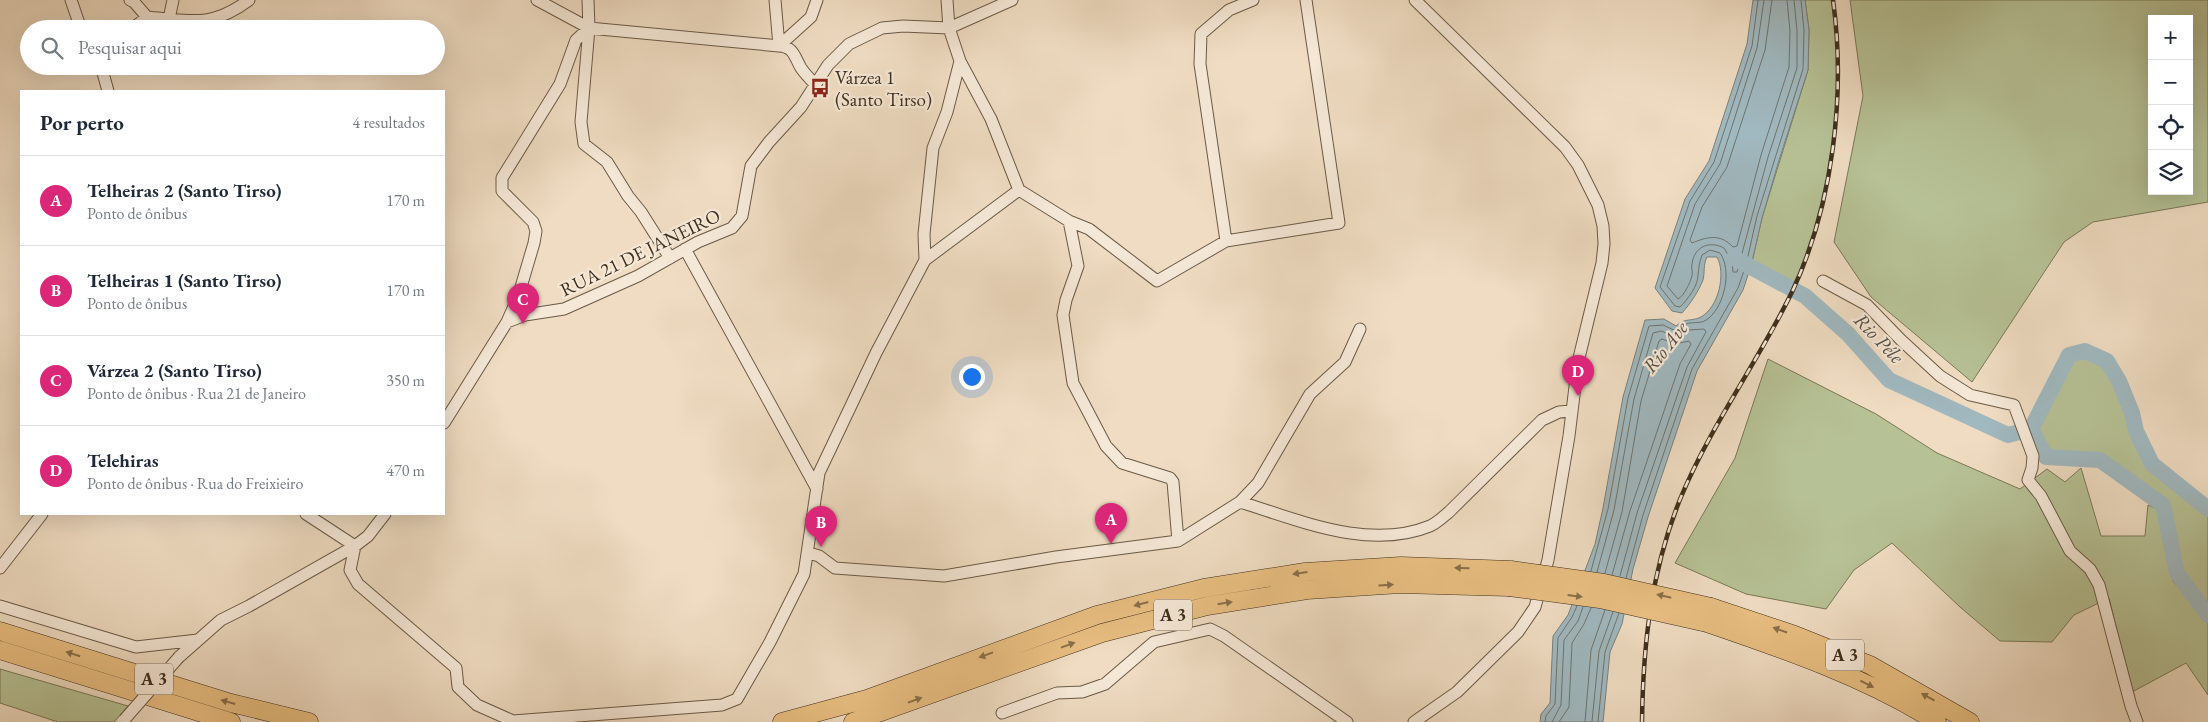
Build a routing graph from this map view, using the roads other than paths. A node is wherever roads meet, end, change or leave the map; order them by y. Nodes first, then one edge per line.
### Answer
1 (71, 0) edge
2 (130, 0) edge
3 (173, 0) edge
4 (249, 0) edge
5 (537, 0) edge
6 (588, 0) edge
7 (775, 0) edge
8 (817, 0) edge
9 (947, 0) edge
10 (1012, 0) edge
11 (1253, 0) edge
12 (1306, 0) edge
13 (1415, 0) edge
14 (147, 17) junction
15 (169, 19) junction
16 (78, 20) edge
17 (143, 20) edge
18 (179, 20) edge
19 (207, 20) edge
20 (589, 28) junction
21 (949, 28) junction
22 (779, 46) junction
23 (960, 61) junction
24 (104, 75) edge
25 (815, 84) junction
26 (108, 90) edge
27 (1019, 190) junction
28 (1069, 221) junction
29 (1226, 241) junction
30 (685, 249) junction
31 (670, 258) junction
32 (925, 260) junction
33 (1823, 281) dead end
34 (507, 322) junction
35 (1360, 328) dead end
36 (1571, 412) junction
37 (445, 421) edge
38 (817, 489) junction
39 (1240, 502) junction
40 (41, 515) edge
41 (308, 515) edge
42 (384, 515) edge
43 (1178, 540) junction
44 (354, 546) junction
45 (809, 552) junction
46 (0, 568) edge
47 (1510, 579) junction
48 (0, 606) edge
49 (1709, 615) junction
50 (0, 631) edge
51 (198, 640) junction
52 (0, 650) edge
53 (1002, 713) dead end
54 (614, 718) edge
55 (123, 721) edge
56 (231, 722) edge
57 (310, 722) edge
58 (782, 722) edge
59 (853, 722) edge
60 (1347, 722) edge
61 (1414, 722) edge
62 (1937, 722) edge
63 (1970, 722) edge
64 (2137, 722) edge

1 - 16 street
2 - 14 street
3 - 15 street
4 - 19 street
5 - 20 street
6 - 20 street
7 - 22 street
8 - 22 street
9 - 21 street
10 - 21 street
11 - 29 street
12 - 29 street
13 - 36 street
14 - 15 street
14 - 17 street
15 - 18 street
20 - 22 street
20 - 31 street
20 - 34 street
21 - 23 street
21 - 25 street, RUA 21 DE JANEIRO
22 - 25 street
23 - 27 street
23 - 32 street
24 - 26 street
25 - 30 street, RUA 21 DE JANEIRO
27 - 28 street
27 - 32 street
28 - 29 street
28 - 43 street
30 - 31 street, RUA 21 DE JANEIRO
30 - 38 street
31 - 34 street, RUA 21 DE JANEIRO
32 - 38 street
33 - 64 street
34 - 37 street
35 - 39 street
36 - 39 street
36 - 61 street
38 - 45 street
39 - 43 street
40 - 46 street
41 - 44 street
42 - 44 street
43 - 45 street
44 - 51 street
44 - 54 street
45 - 54 street
47 - 49 highway, A 3, bridge
47 -> 58 highway, A 3
59 -> 47 highway, A 3
48 - 51 street
49 -> 62 highway, A 3
63 -> 49 highway, A 3
57 -> 50 highway, A 3
51 - 55 street, bridge
52 - 56 highway, A 3
53 - 60 street

